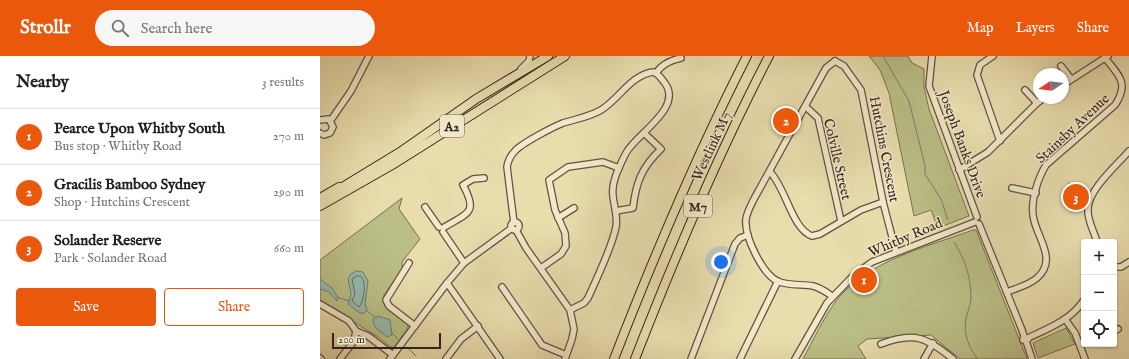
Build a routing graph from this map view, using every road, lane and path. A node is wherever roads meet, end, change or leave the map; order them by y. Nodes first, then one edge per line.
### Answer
1 (369, 56) edge
2 (530, 56) edge
3 (565, 56) edge
4 (747, 56) edge
5 (769, 56) edge
6 (932, 56) edge
7 (993, 56) edge
8 (1107, 57) edge
9 (543, 58) edge
10 (681, 58) dead end
11 (834, 59) edge
12 (1061, 66) dead end
13 (542, 70) junction
14 (656, 73) junction
15 (1071, 79) joint
16 (1025, 90) dead end
17 (476, 99) junction
18 (1033, 99) edge
19 (1036, 104) edge
20 (806, 107) junction
21 (320, 120) edge
22 (331, 120) junction
23 (320, 133) edge
24 (644, 133) junction
25 (1000, 141) junction
26 (1129, 151) edge
27 (1123, 157) junction
28 (1129, 162) edge
29 (619, 168) junction
30 (959, 170) junction
31 (770, 172) junction
32 (484, 178) dead end
33 (359, 180) junction
34 (1012, 188) dead end
35 (1036, 193) junction
36 (320, 198) edge
37 (320, 201) edge
38 (883, 202) junction
39 (320, 206) edge
40 (425, 207) dead end
41 (574, 208) dead end
42 (616, 211) junction
43 (320, 212) edge
44 (558, 218) junction
45 (840, 221) junction
46 (977, 221) junction
47 (514, 227) junction
48 (442, 229) junction
49 (748, 235) junction
50 (1096, 239) edge
51 (896, 252) junction
52 (1129, 262) edge
53 (409, 263) dead end
54 (464, 263) junction
55 (1117, 267) edge
56 (541, 268) junction
57 (778, 282) junction
58 (447, 283) junction
59 (502, 287) dead end
60 (1007, 292) junction
61 (832, 296) junction
62 (320, 304) edge
63 (1081, 304) edge
64 (570, 310) junction
65 (1065, 319) junction
66 (415, 326) junction
67 (478, 326) junction
68 (356, 331) junction
69 (1026, 338) junction
70 (933, 343) junction
71 (1081, 343) edge
72 (881, 344) dead end
73 (1082, 347) edge
74 (392, 357) edge
75 (565, 357) edge
76 (340, 359) edge
77 (446, 359) edge
78 (500, 359) edge
79 (614, 359) edge
80 (635, 359) edge
81 (691, 359) edge
82 (740, 359) edge
83 (795, 359) edge
84 (924, 359) edge
85 (953, 359) edge
86 (1032, 359) edge
87 (1085, 359) edge

1 - 22 street
2 - 17 street
3 - 13 highway, A2
4 - 79 highway, Westlink M7 / M7
5 - 80 highway, Westlink M7 / M7
6 - 30 street, Joseph Banks Drive
7 - 25 street
8 - 15 street
8 - 35 street, Stainsby Avenue
9 - 13 highway
9 - 17 highway, A2
10 - 14 street
11 - 20 street, Hutchins Crescent
11 - 38 street, Hutchins Crescent
12 - 15 street
13 - 33 highway, A2
14 - 24 street
14 - 47 street
16 - 18 street
17 - 33 highway, A2
19 - 25 street
20 - 31 street, Hutchins Crescent
20 - 45 street, Colville Street
21 - 22 street
22 - 23 street
24 - 29 street
24 - 42 street
25 - 30 street
26 - 27 street
27 - 28 street
27 - 50 street
29 - 42 street
29 - 44 street
30 - 46 street, Joseph Banks Drive
31 - 45 street
31 - 49 street, Hutchins Crescent
32 - 48 street
33 - 36 highway
33 - 37 highway, A2
33 - 39 highway, A2
33 - 43 highway
34 - 35 street
35 - 60 street, Stainsby Avenue
38 - 45 street
38 - 51 street, Hutchins Crescent
40 - 48 street
41 - 44 street
42 - 64 street
44 - 56 street
46 - 51 street, Whitby Road
46 - 60 street, Joseph Banks Drive
47 - 54 street
47 - 56 street
48 - 54 street
49 - 57 street, Hutchins Crescent
49 - 81 street
51 - 61 street, Whitby Road
52 - 55 street
53 - 66 street
54 - 58 street
56 - 64 street
57 - 61 street
57 - 82 street
58 - 66 street
58 - 67 street
59 - 75 street
60 - 69 street, Joseph Banks Drive
61 - 83 street, Whitby Road
62 - 68 street
63 - 65 street
64 - 75 street
65 - 69 street
65 - 71 street
66 - 74 street
67 - 77 street
67 - 78 street
68 - 74 street
68 - 76 street
69 - 86 street, Joseph Banks Drive
70 - 72 street
70 - 84 street
70 - 85 street
73 - 87 street

